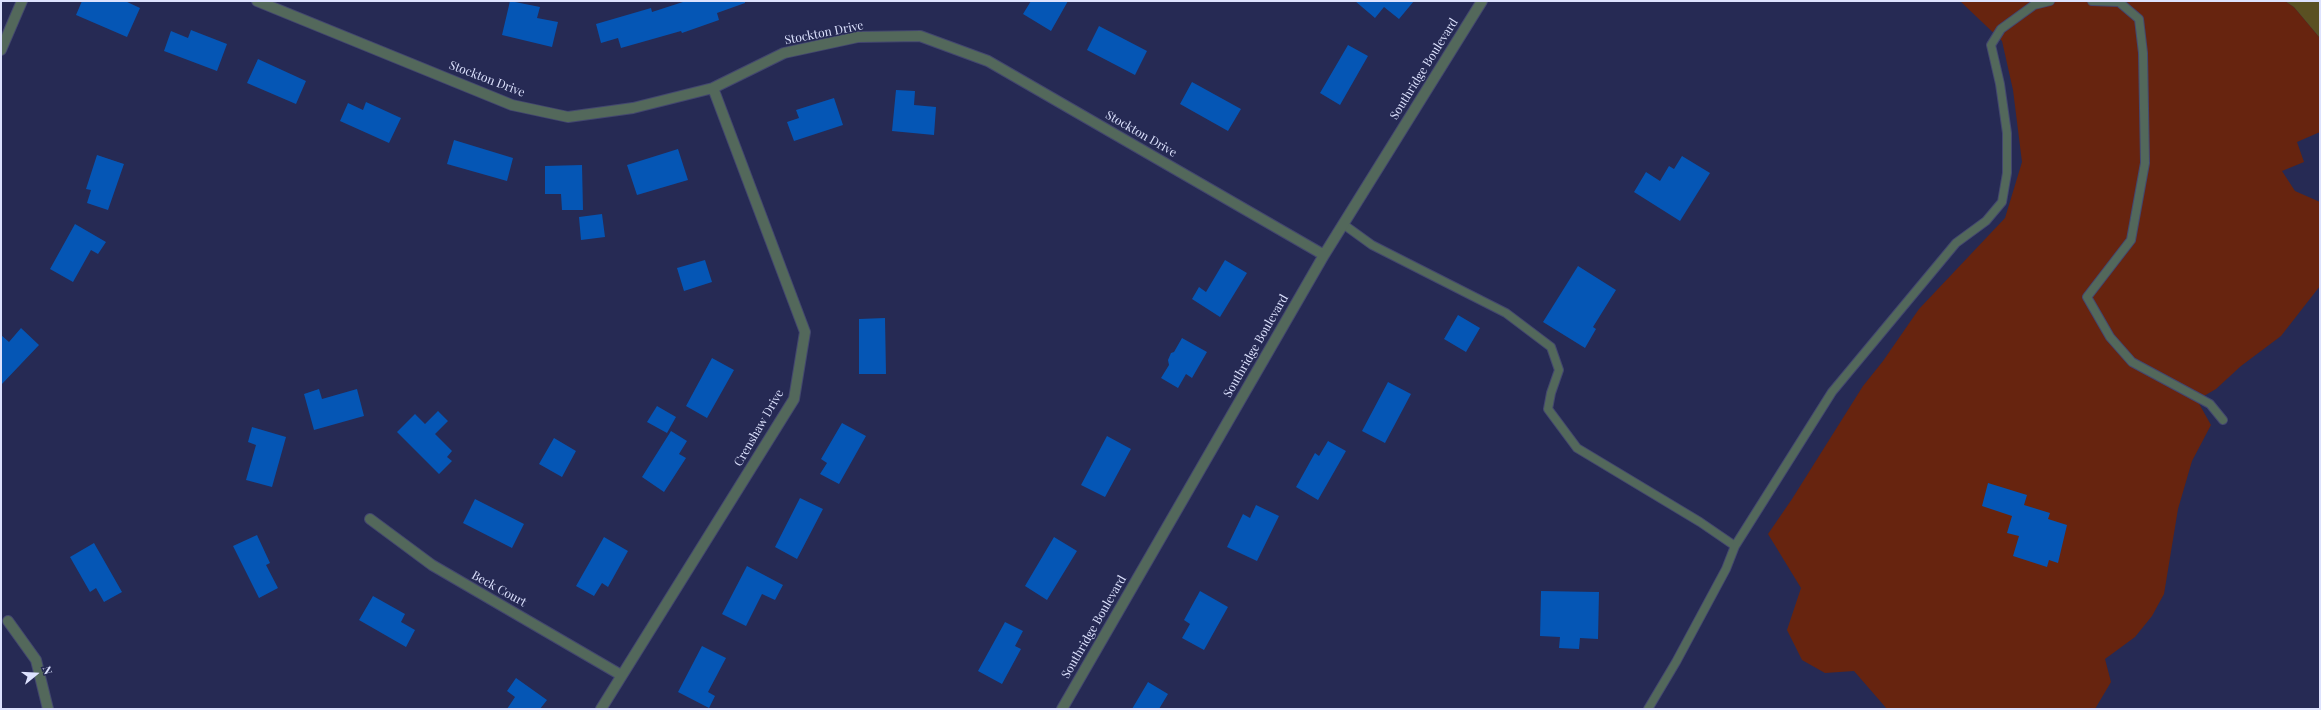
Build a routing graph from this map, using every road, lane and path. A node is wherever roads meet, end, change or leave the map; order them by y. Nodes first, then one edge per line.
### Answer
1 (22, 1) edge
2 (257, 1) edge
3 (1482, 1) edge
4 (2050, 1) edge
5 (2092, 1) edge
6 (1, 50) edge
7 (713, 88) junction
8 (1343, 224) junction
9 (1324, 255) junction
10 (2223, 420) dead end
11 (370, 519) dead end
12 (1735, 546) junction
13 (8, 621) dead end
14 (621, 675) junction
15 (48, 709) edge
16 (601, 709) edge
17 (1062, 709) edge
18 (1648, 709) edge

1 - 6 street
2 - 7 street, Stockton Drive
3 - 8 street, Southridge Boulevard
4 - 12 lane
5 - 10 lane
7 - 9 street, Stockton Drive
7 - 14 street, Crenshaw Drive
8 - 9 street, Southridge Boulevard
8 - 12 lane
9 - 17 street, Southridge Boulevard
11 - 14 street, Beck Court
12 - 18 lane
13 - 15 street
14 - 16 street, Crenshaw Drive

